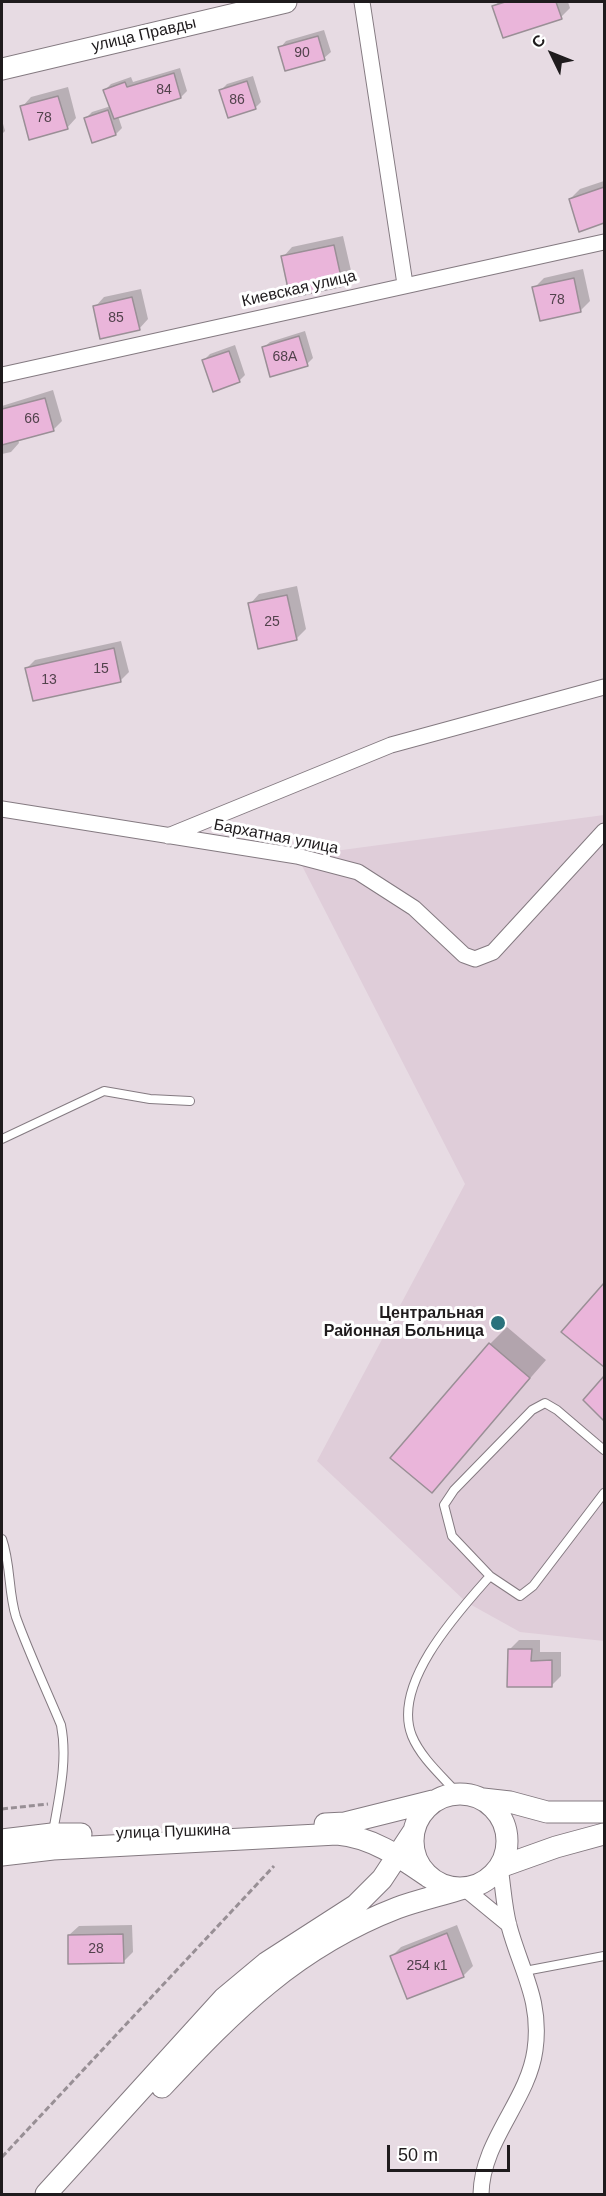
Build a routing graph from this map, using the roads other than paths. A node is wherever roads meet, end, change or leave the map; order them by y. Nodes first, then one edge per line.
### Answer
1 (286, 2) edge
2 (362, 2) edge
3 (2, 69) edge
4 (604, 242) edge
5 (405, 284) junction
6 (2, 375) edge
7 (604, 687) edge
8 (2, 809) edge
9 (604, 831) edge
10 (168, 836) junction
11 (190, 1101) dead end
12 (2, 1138) edge
13 (604, 1450) edge
14 (604, 1493) edge
15 (2, 1539) edge
16 (490, 1576) junction
17 (458, 1794) junction
18 (483, 1799) junction
19 (433, 1801) junction
20 (604, 1812) edge
21 (350, 1829) junction
22 (413, 1832) junction
23 (604, 1834) edge
24 (2, 1840) edge
25 (52, 1841) junction
26 (2, 1855) edge
27 (398, 1856) junction
28 (500, 1867) junction
29 (429, 1877) junction
30 (374, 1888) junction
31 (464, 1888) junction
32 (509, 1925) junction
33 (604, 1956) edge
34 (525, 1971) junction
35 (46, 2194) edge
36 (65, 2194) edge
37 (481, 2194) edge

1 - 3 main road, улица Правды
2 - 5 street
4 - 5 street, Киевская улица
5 - 6 street, Киевская улица
7 - 10 street
8 - 10 street, Бархатная улица
9 - 10 street, Бархатная улица
11 - 12 lane
13 - 16 lane
14 - 16 lane
15 - 25 lane
16 - 17 lane
17 - 18 main road
17 - 19 main road
18 - 20 main road
18 - 28 main road
19 - 21 main road, улица Пушкина
19 - 22 main road
21 - 25 main road, улица Пушкина
21 - 27 main road
21 - 30 main road
22 - 27 main road
22 - 29 main road
23 - 28 main road
24 - 25 main road, улица Пушкина
25 - 26 main road
27 - 29 main road
27 - 30 main road
28 - 31 main road
28 - 32 street
29 - 31 main road
30 - 35 main road
31 - 32 street
31 - 36 main road
32 - 34 street
33 - 34 lane
34 - 37 street

